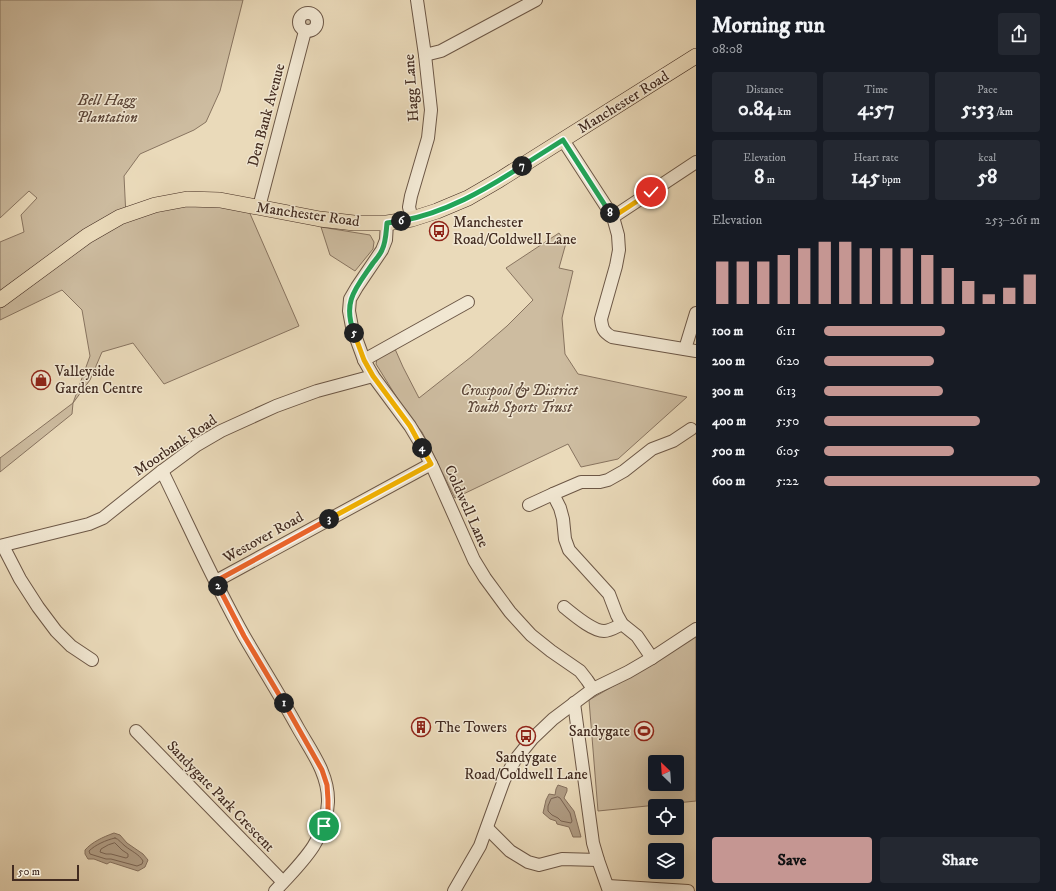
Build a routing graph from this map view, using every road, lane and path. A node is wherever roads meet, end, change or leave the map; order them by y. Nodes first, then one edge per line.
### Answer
1 (417, 0) edge
2 (536, 0) edge
3 (305, 31) dead end
4 (425, 55) junction
5 (696, 56) edge
6 (563, 140) junction
7 (696, 162) edge
8 (259, 207) junction
9 (613, 217) junction
10 (412, 219) junction
11 (387, 223) junction
12 (0, 300) edge
13 (468, 302) dead end
14 (696, 313) edge
15 (691, 350) edge
16 (364, 360) junction
17 (373, 376) junction
18 (691, 428) dead end
19 (431, 464) junction
20 (162, 471) junction
21 (553, 494) junction
22 (529, 505) dead end
23 (1, 546) edge
24 (216, 581) junction
25 (564, 607) dead end
26 (622, 624) junction
27 (696, 629) edge
28 (652, 658) junction
29 (92, 660) dead end
30 (594, 689) junction
31 (574, 703) junction
32 (136, 731) dead end
33 (487, 828) junction
34 (598, 860) junction
35 (280, 887) edge
36 (608, 888) edge
37 (454, 891) edge
38 (688, 891) edge

1 - 4 street, Hagg Lane
2 - 4 street
3 - 8 street, Den Bank Avenue
4 - 10 street, Hagg Lane
5 - 6 main road, Manchester Road
6 - 9 street
6 - 10 main road, Manchester Road
7 - 9 street
8 - 11 main road, Manchester Road
8 - 12 main road, Manchester Road
9 - 15 street
10 - 11 main road, Manchester Road
11 - 16 street, Coldwell Lane
13 - 16 street
14 - 15 street
16 - 17 street, Coldwell Lane
17 - 19 street, Coldwell Lane
17 - 20 street, Moorbank Road
18 - 21 street
19 - 24 street, Westover Road
19 - 30 street, Coldwell Lane
20 - 23 street, Moorbank Road
20 - 24 street
21 - 22 street
21 - 26 street
23 - 29 street
24 - 35 street
25 - 26 street
26 - 28 street
27 - 28 street
28 - 30 street
30 - 31 street
31 - 33 street
31 - 34 street
32 - 35 street, Sandygate Park Crescent
33 - 34 street
33 - 37 street
34 - 36 street
36 - 38 street

